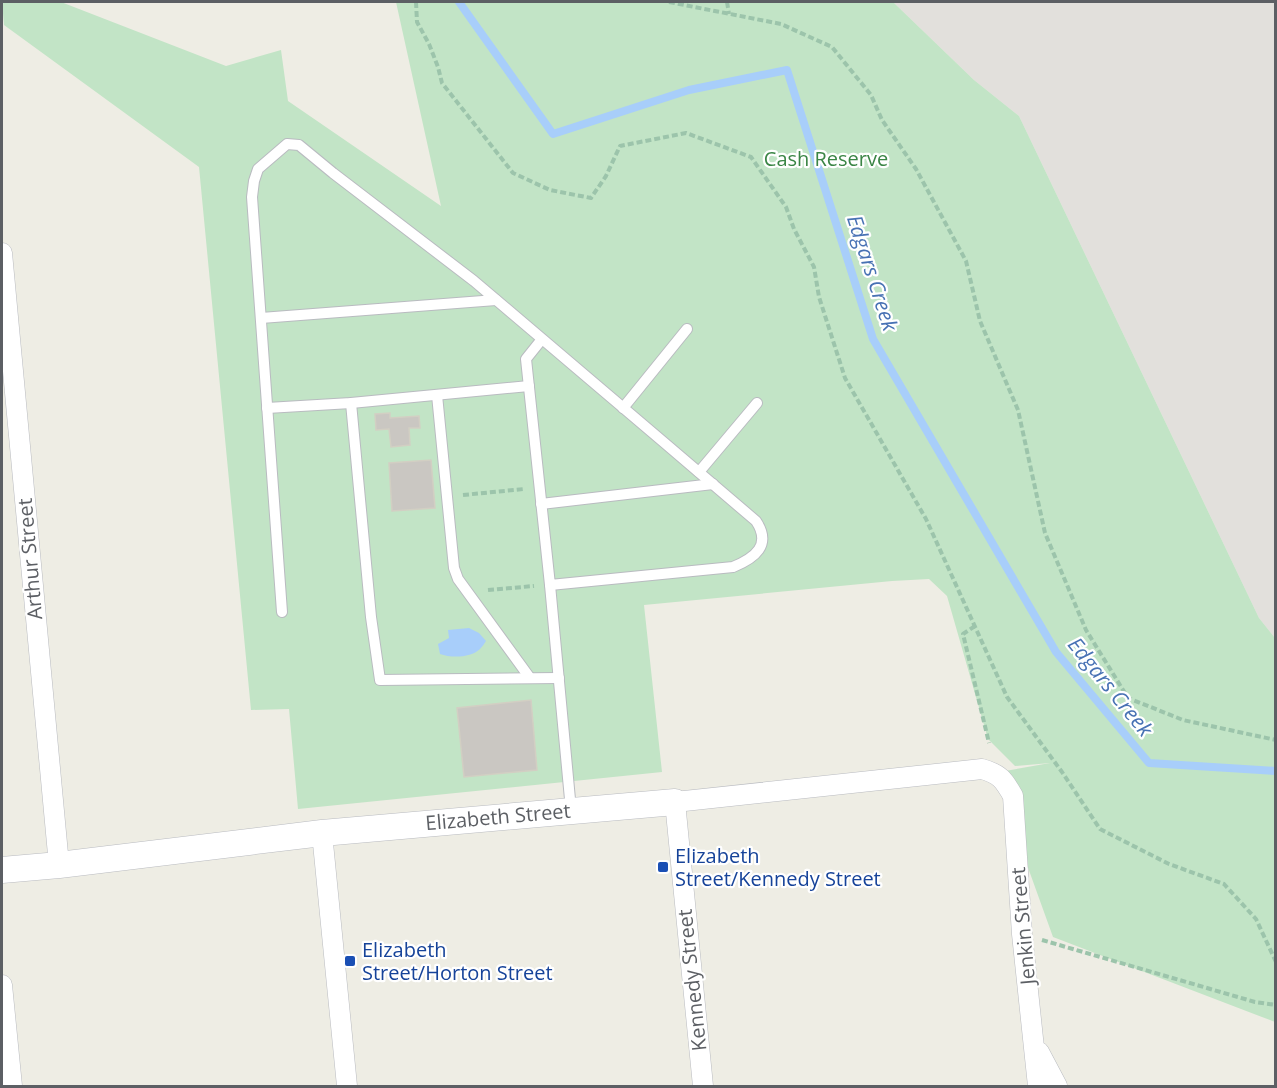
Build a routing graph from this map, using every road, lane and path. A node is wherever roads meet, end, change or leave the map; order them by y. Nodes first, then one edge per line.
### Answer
1 (416, 2) edge
2 (669, 2) edge
3 (727, 2) edge
4 (729, 14) junction
5 (2, 253) edge
6 (496, 300) junction
7 (261, 318) junction
8 (687, 329) dead end
9 (542, 339) junction
10 (529, 386) junction
11 (437, 395) junction
12 (351, 403) junction
13 (757, 404) dead end
14 (267, 408) junction
15 (623, 408) junction
16 (699, 472) junction
17 (713, 484) junction
18 (540, 488) junction
19 (447, 496) junction
20 (541, 504) junction
21 (550, 585) junction
22 (468, 592) junction
23 (282, 612) dead end
24 (975, 626) junction
25 (530, 678) junction
26 (559, 678) junction
27 (1275, 740) edge
28 (989, 743) dead end
29 (994, 772) joint
30 (675, 802) junction
31 (571, 810) junction
32 (322, 833) junction
33 (59, 865) junction
34 (2, 870) edge
35 (1022, 934) junction
36 (1275, 963) edge
37 (2, 985) edge
38 (1275, 1005) edge
39 (1035, 1044) junction
40 (12, 1086) edge
41 (347, 1086) edge
42 (703, 1086) edge
43 (1038, 1086) edge
44 (1057, 1086) edge

1 - 24 path
2 - 4 path
3 - 4 path
4 - 27 path
5 - 33 street, Arthur Street
6 - 7 lane
6 - 7 lane
6 - 9 lane
7 - 14 lane
8 - 15 lane
9 - 10 lane
9 - 15 lane
10 - 11 lane
10 - 18 lane
11 - 12 lane
11 - 19 lane
12 - 14 lane
12 - 25 lane
13 - 16 lane
14 - 23 lane
15 - 16 lane
16 - 17 lane
17 - 20 lane
17 - 21 lane
18 - 19 path
18 - 20 lane
19 - 22 lane
20 - 21 lane
21 - 22 path
21 - 26 lane
22 - 25 lane
24 - 28 path
24 - 36 path
25 - 26 lane
26 - 31 lane
29 - 30 street, Elizabeth Street
29 - 35 street, Jenkin Street
30 - 31 street, Elizabeth Street
30 - 42 street, Kennedy Street
31 - 32 street, Elizabeth Street
32 - 33 street, Elizabeth Street
32 - 41 street
33 - 34 street, Elizabeth Street
35 - 38 path
35 - 39 street, Jenkin Street
37 - 40 street
39 - 43 street, Jenkin Street
39 - 44 street

